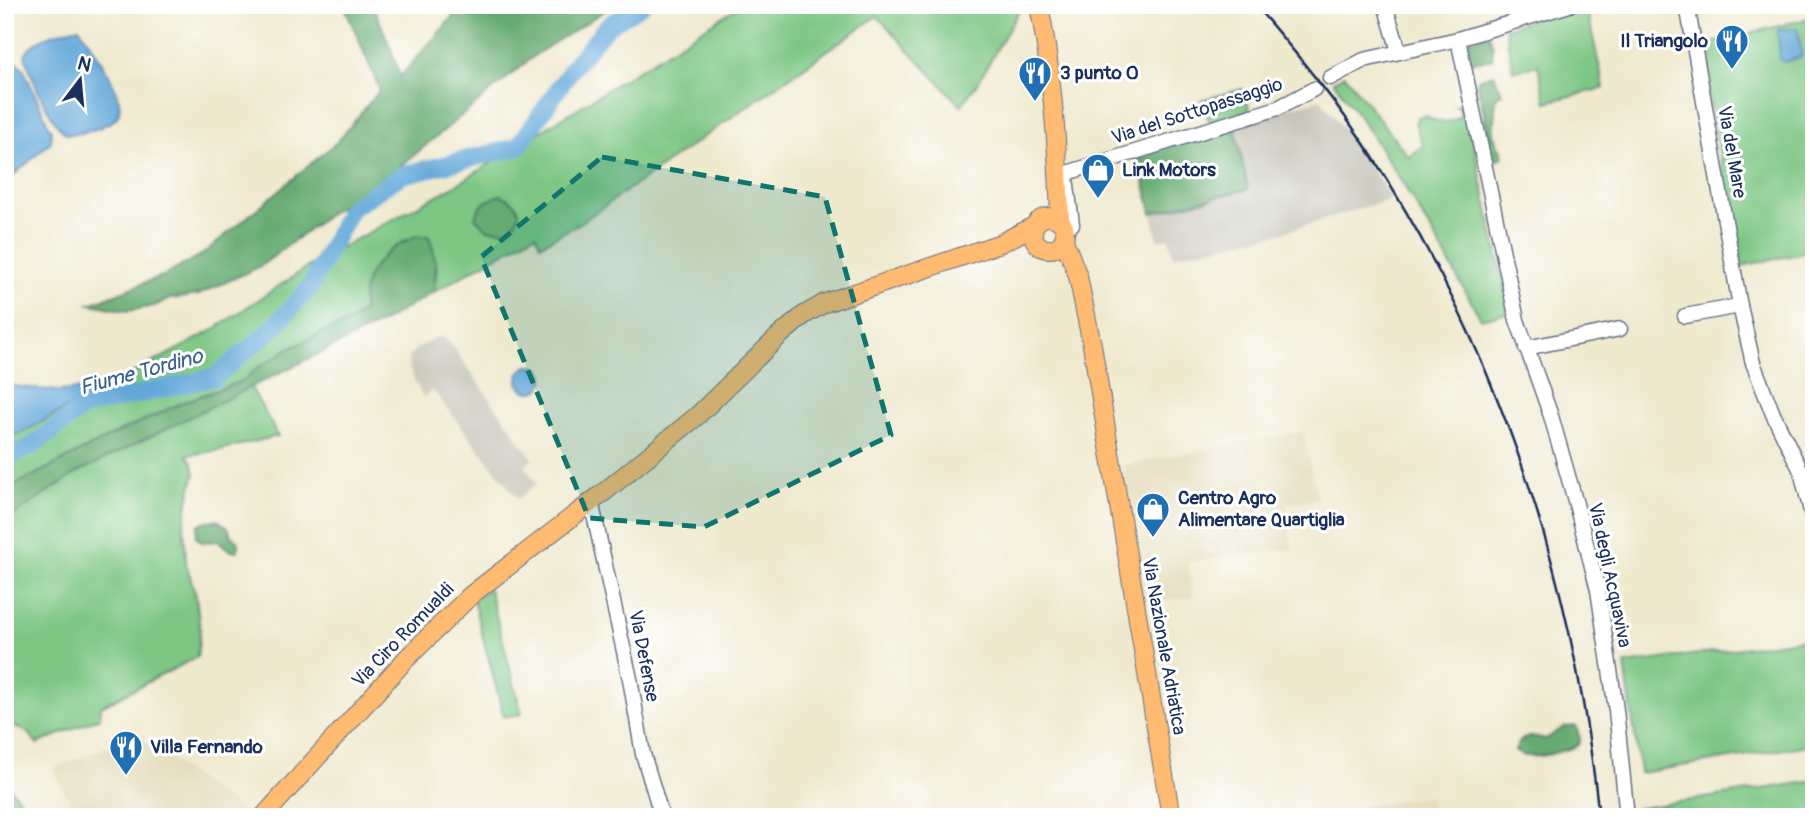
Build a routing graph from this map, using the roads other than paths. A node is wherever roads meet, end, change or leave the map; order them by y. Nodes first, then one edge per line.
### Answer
1 (1039, 5) edge
2 (1385, 5) edge
3 (1569, 5) edge
4 (1687, 5) edge
5 (1458, 39) junction
6 (1399, 51) junction
7 (1330, 78) dead end
8 (1314, 89) dead end
9 (1059, 176) junction
10 (1035, 224) junction
11 (1063, 229) junction
12 (1001, 243) junction
13 (1045, 248) junction
14 (1078, 276) junction
15 (1740, 306) junction
16 (1685, 316) dead end
17 (1620, 329) dead end
18 (1526, 348) junction
19 (592, 501) junction
20 (1814, 524) edge
21 (263, 817) edge
22 (663, 817) edge
23 (1171, 817) edge
24 (1627, 817) edge

1 - 9 main road, Via Nazionale Adriatica
2 - 6 street
3 - 5 street
4 - 15 street, Via del Mare
5 - 6 street
5 - 18 street, Via degli Acquaviva
6 - 7 street
8 - 11 street, Via del Sottopassaggio
9 - 10 main road, Via Nazionale Adriatica
9 - 11 main road, Via Nazionale Adriatica
10 - 11 main road
10 - 12 main road, Via Ciro Romualdi
10 - 13 main road
11 - 13 main road
11 - 14 main road, Via Nazionale Adriatica
12 - 13 main road
12 - 19 main road, Via Ciro Romualdi
13 - 14 main road
14 - 23 main road, Via Nazionale Adriatica
15 - 16 street
15 - 20 street, Via del Mare
17 - 18 street
18 - 24 street, Via degli Acquaviva
19 - 21 main road, Via Ciro Romualdi
19 - 22 street, Via Defense

